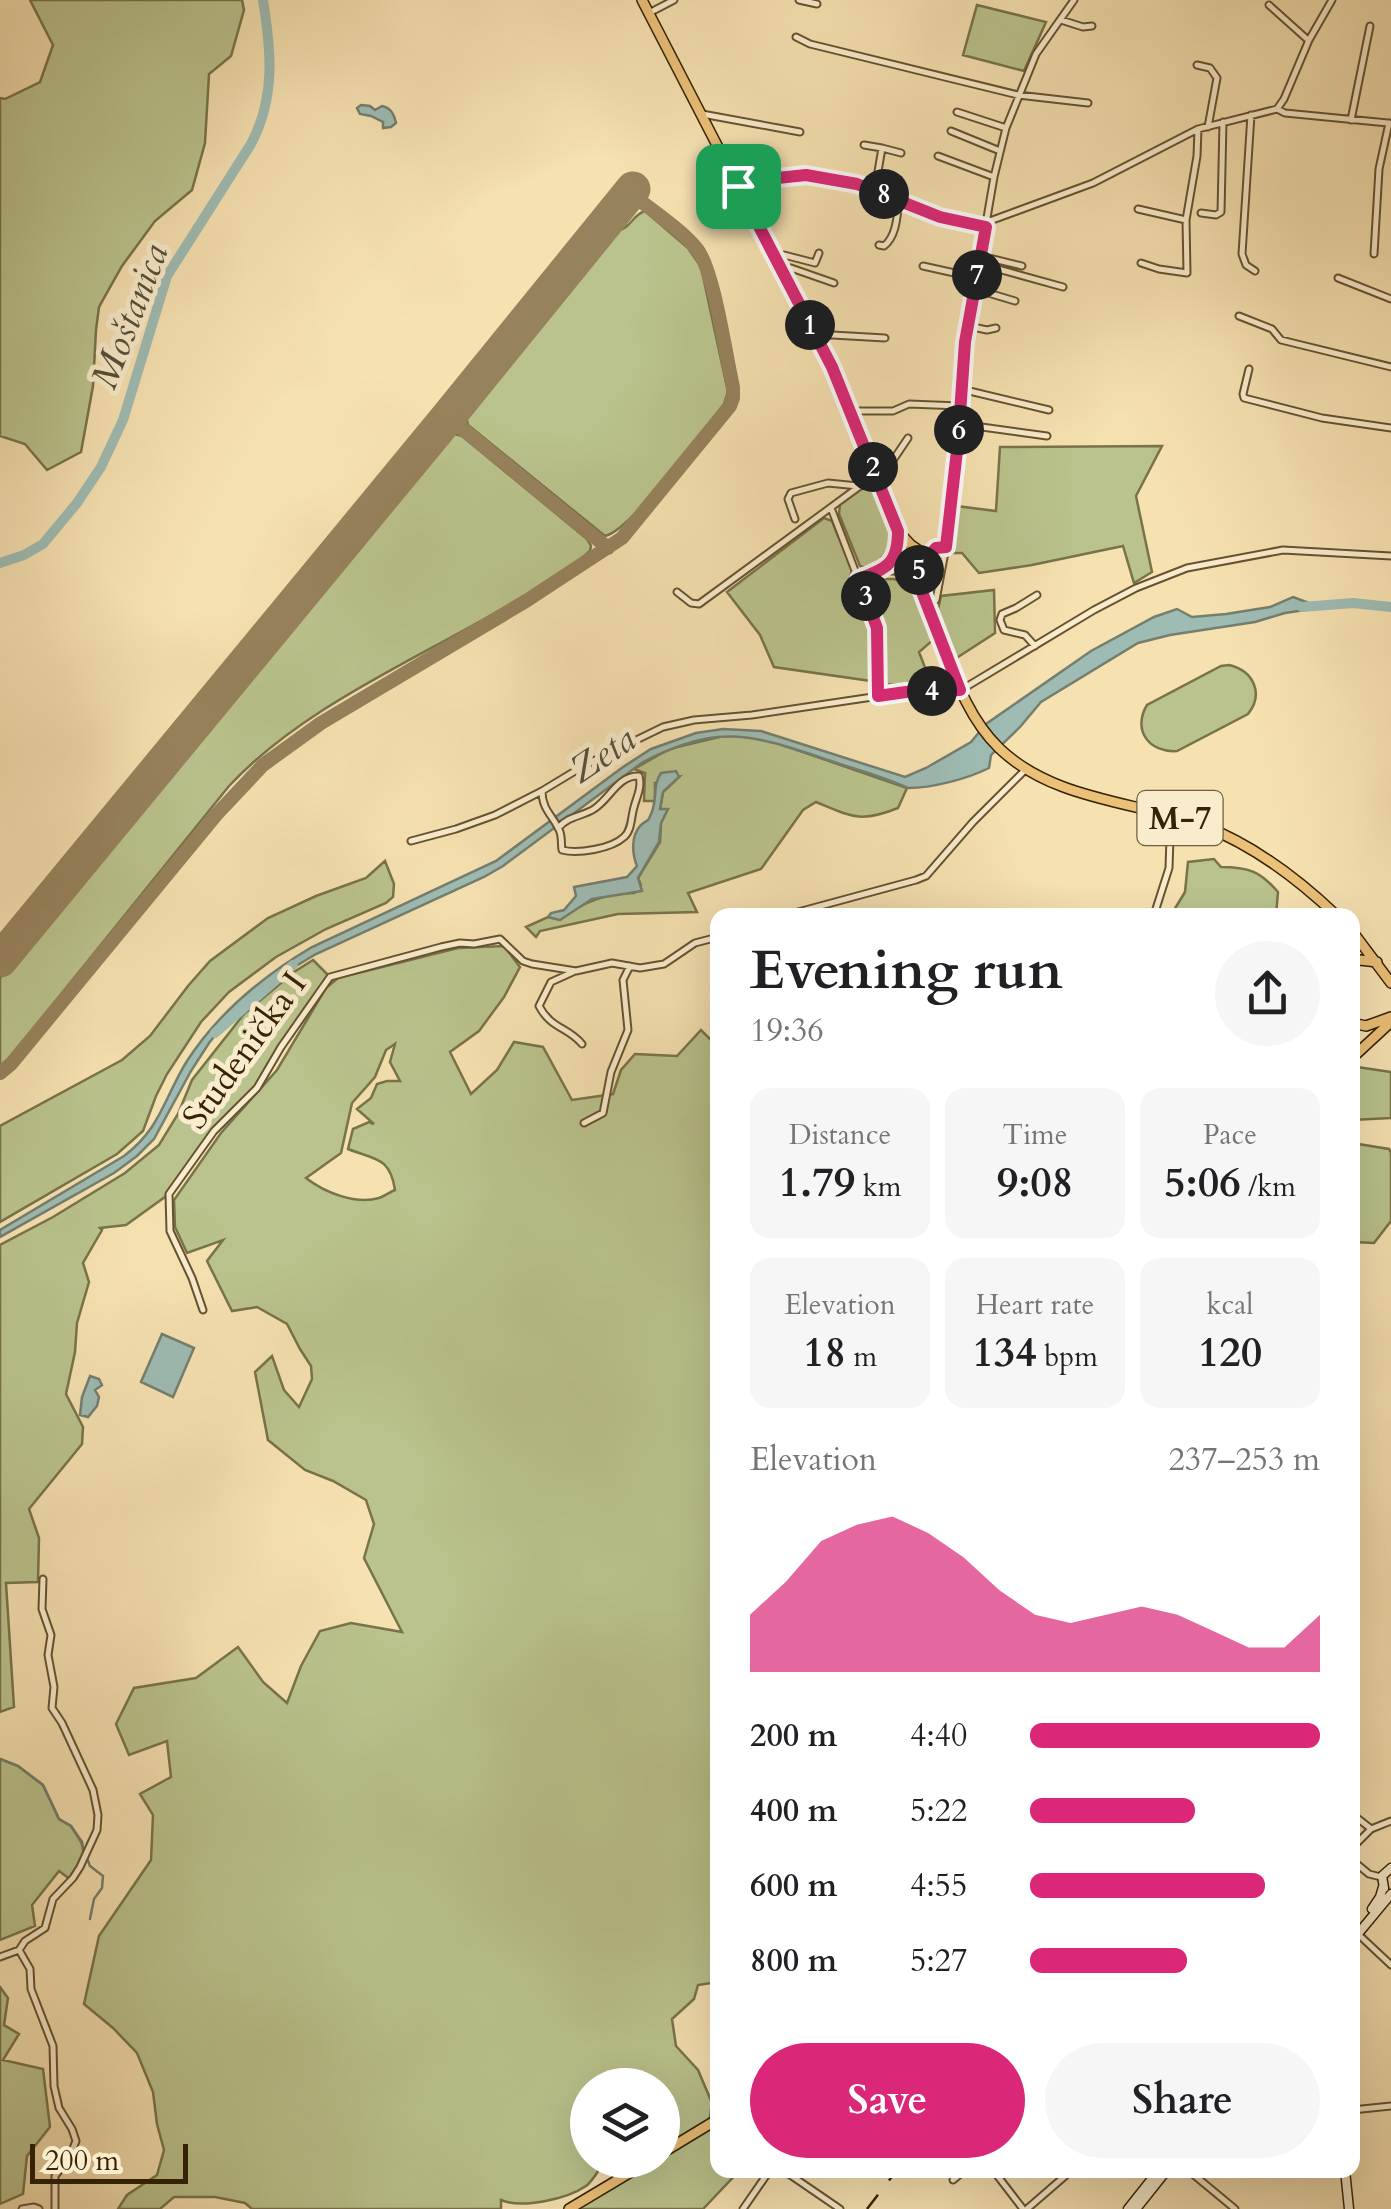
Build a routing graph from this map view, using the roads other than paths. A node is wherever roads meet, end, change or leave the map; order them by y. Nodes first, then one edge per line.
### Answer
1 (642, 0) edge
2 (674, 0) edge
3 (799, 0) edge
4 (1074, 0) edge
5 (1332, 0) edge
6 (817, 4) dead end
7 (1269, 6) dead end
8 (650, 13) junction
9 (1061, 20) junction
10 (1092, 26) dead end
11 (1370, 26) dead end
12 (796, 37) dead end
13 (1308, 40) junction
14 (1197, 64) dead end
15 (1018, 95) junction
16 (1088, 103) dead end
17 (1277, 109) junction
18 (957, 112) dead end
19 (702, 114) junction
20 (1251, 115) junction
21 (1351, 120) junction
22 (1223, 122) junction
23 (1390, 123) edge
24 (1208, 126) junction
25 (1006, 128) junction
26 (1198, 130) junction
27 (800, 132) dead end
28 (951, 132) dead end
29 (864, 145) dead end
30 (882, 148) junction
31 (1000, 151) junction
32 (902, 153) dead end
33 (938, 156) dead end
34 (994, 177) junction
35 (738, 186) junction
36 (874, 190) junction
37 (899, 200) junction
38 (1138, 209) dead end
39 (1200, 213) dead end
40 (1186, 220) junction
41 (986, 225) junction
42 (879, 245) dead end
43 (819, 253) dead end
44 (1374, 254) dead end
45 (981, 256) junction
46 (776, 257) junction
47 (1141, 263) dead end
48 (980, 264) junction
49 (923, 266) dead end
50 (1022, 266) dead end
51 (782, 270) junction
52 (1255, 271) dead end
53 (977, 278) junction
54 (1338, 278) dead end
55 (834, 283) dead end
56 (1064, 287) dead end
57 (975, 290) junction
58 (1391, 299) edge
59 (1016, 301) dead end
60 (1239, 316) dead end
61 (968, 326) junction
62 (996, 328) dead end
63 (815, 334) junction
64 (885, 338) dead end
65 (1391, 367) edge
66 (1249, 369) dead end
67 (961, 389) junction
68 (960, 406) junction
69 (1049, 410) dead end
70 (852, 413) junction
71 (960, 424) junction
72 (1391, 428) edge
73 (1047, 436) dead end
74 (908, 438) dead end
75 (874, 483) junction
76 (860, 486) junction
77 (830, 508) junction
78 (795, 519) dead end
79 (898, 531) junction
80 (915, 547) junction
81 (946, 547) junction
82 (936, 548) junction
83 (897, 553) junction
84 (1391, 556) edge
85 (913, 568) junction
86 (880, 571) junction
87 (859, 579) junction
88 (677, 592) dead end
89 (1037, 595) dead end
90 (936, 600) dead end
91 (1035, 646) junction
92 (960, 690) junction
93 (878, 696) junction
94 (1026, 769) junction
95 (542, 791) junction
96 (1177, 817) junction
97 (558, 828) junction
98 (411, 841) dead end
99 (814, 908) edge
100 (1156, 908) edge
101 (1326, 908) edge
102 (710, 939) edge
103 (1360, 943) edge
104 (1360, 960) edge
105 (1377, 962) junction
106 (630, 966) junction
107 (576, 971) junction
108 (1391, 982) edge
109 (1391, 1020) edge
110 (1360, 1025) edge
111 (582, 1044) dead end
112 (1360, 1050) edge
113 (584, 1122) dead end
114 (202, 1310) dead end
115 (43, 1579) dead end
116 (1360, 1820) edge
117 (1391, 1821) edge
118 (1371, 1828) junction
119 (1360, 1840) edge
120 (1391, 1868) edge
121 (1360, 1869) edge
122 (1387, 1887) edge
123 (1360, 1925) edge
124 (1360, 1938) edge
125 (19, 1950) junction
126 (0, 1957) edge
127 (1391, 1965) edge
128 (1391, 2106) edge
129 (1360, 2109) edge
130 (710, 2125) edge
131 (680, 2142) edge
132 (621, 2178) edge
133 (765, 2178) edge
134 (795, 2178) edge
135 (956, 2178) edge
136 (1000, 2178) edge
137 (1061, 2178) edge
138 (1153, 2178) edge
139 (1161, 2178) edge
140 (1198, 2178) edge
141 (1346, 2178) edge
142 (953, 2180) dead end
143 (1036, 2201) junction
144 (838, 2208) edge
145 (22, 2209) edge
146 (39, 2209) edge
147 (55, 2209) edge
148 (568, 2209) edge
149 (744, 2209) edge
150 (1025, 2209) edge
151 (1043, 2209) edge
152 (1128, 2209) edge
153 (1136, 2209) edge
154 (1235, 2209) edge
155 (1349, 2209) edge

1 - 8 main road, M-7
2 - 8 street
3 - 6 street
4 - 9 street
5 - 13 street
7 - 13 street
8 - 19 main road, M-7
9 - 10 street
9 - 15 street
11 - 21 street
12 - 15 street
13 - 17 street
14 - 24 street
15 - 16 street
15 - 25 street
17 - 20 street
17 - 21 street
18 - 25 street
19 - 27 street
19 - 35 main road, M-7
20 - 22 street
20 - 52 street
21 - 23 street
22 - 24 street
22 - 39 street
23 - 44 street
24 - 26 street
25 - 31 street
26 - 40 street
26 - 41 street
28 - 31 street
29 - 30 street
30 - 32 street
30 - 36 street
31 - 34 street
33 - 34 street
34 - 41 street
35 - 36 street
35 - 46 main road, M-7
36 - 37 street
37 - 41 street
37 - 42 street
38 - 40 street
40 - 47 street
41 - 45 street
43 - 46 street
45 - 48 street
45 - 50 street
46 - 51 main road, M-7
48 - 53 street
48 - 56 street
49 - 53 street
51 - 55 street
51 - 63 main road, M-7
53 - 57 street
54 - 58 street
57 - 59 street
57 - 61 street
60 - 65 street
61 - 62 street
61 - 67 street
63 - 64 street
63 - 70 main road, M-7
66 - 72 street
67 - 68 street
67 - 69 street
68 - 70 street
68 - 71 street
70 - 75 main road, M-7
71 - 73 street
71 - 81 street
74 - 75 street
75 - 76 street
75 - 79 main road, M-7
76 - 77 street
76 - 78 street
77 - 87 street
77 - 88 street
79 - 80 main road, M-7
79 - 83 main road, M-7
80 - 82 street
80 - 83 main road
80 - 85 main road, M-7
81 - 82 street
81 - 90 street
82 - 85 street
83 - 85 main road, M-7
83 - 86 street
84 - 91 street
85 - 86 street
85 - 92 main road, M-7
86 - 87 street
87 - 93 street
89 - 91 street
91 - 92 street
92 - 93 street
92 - 94 main road, M-7
93 - 95 street
94 - 96 main road, M-7
94 - 99 street
95 - 97 street
95 - 98 street
96 - 100 street
96 - 101 main road, M-7
97 - 97 street
102 - 106 street, Studenička I
103 - 105 main road
104 - 105 main road
105 - 108 main road
106 - 107 street, Studenička I
106 - 113 street
107 - 111 street
107 - 114 street, Studenička I
109 - 110 main road
109 - 112 main road
115 - 125 street
116 - 118 street
117 - 118 street
118 - 119 street
120 - 122 main road
121 - 122 street
122 - 123 main road
124 - 127 street
125 - 126 street
125 - 147 street
128 - 129 street
130 - 131 main road
132 - 148 main road
133 - 149 street
134 - 144 street
135 - 142 street
136 - 150 street
137 - 143 street
138 - 152 main road
139 - 153 main road
140 - 154 street
141 - 155 main road
143 - 150 street
143 - 151 street
145 - 146 street

